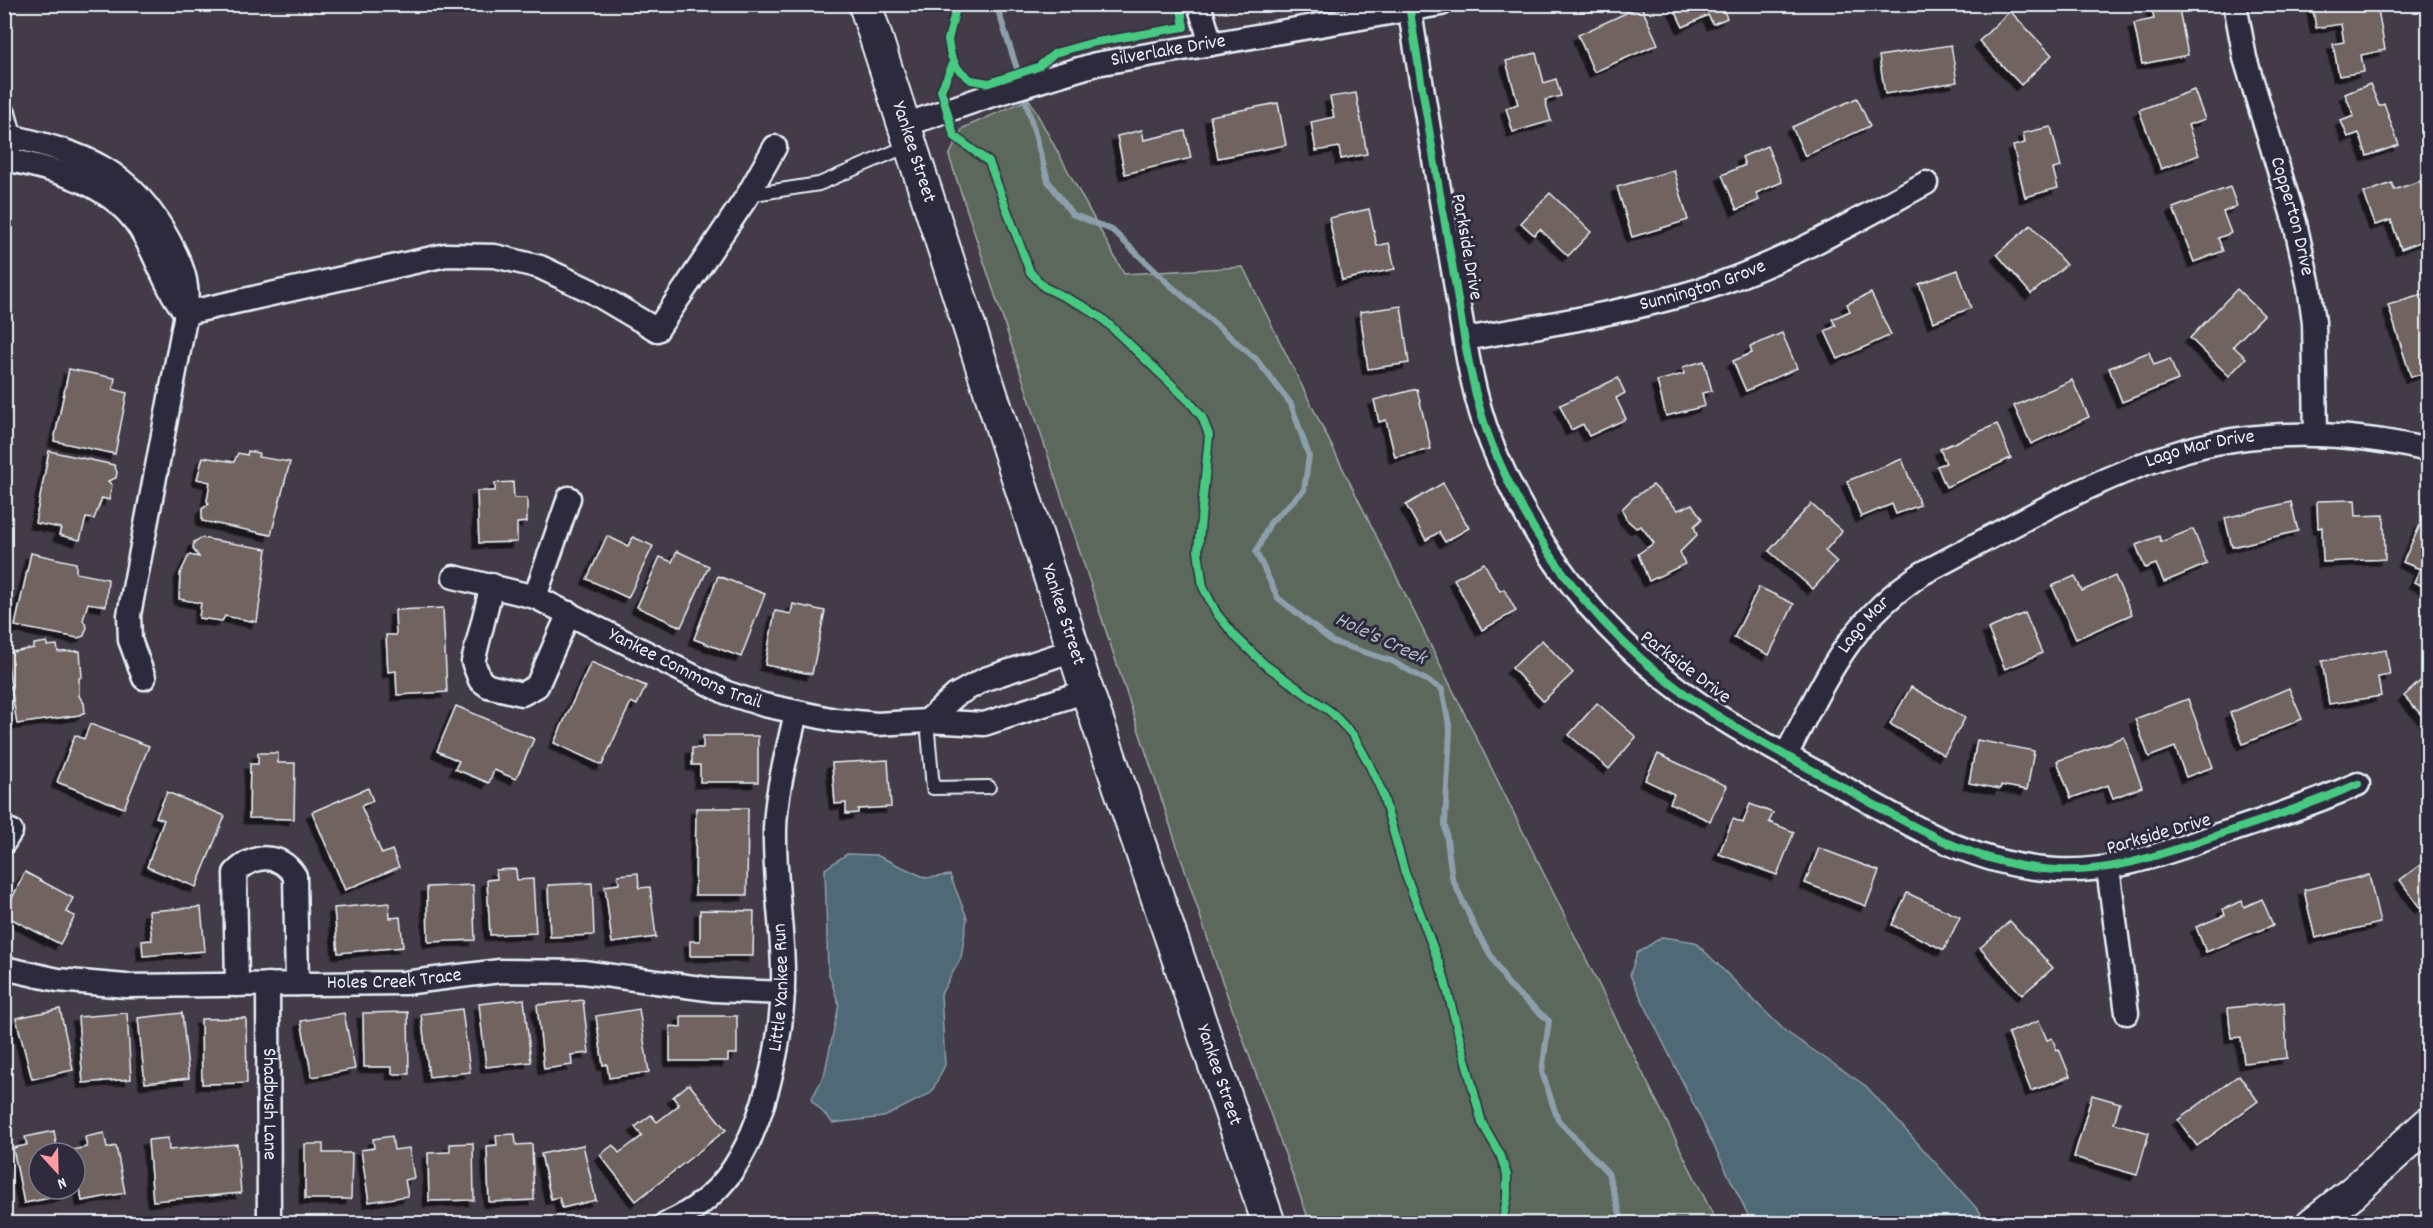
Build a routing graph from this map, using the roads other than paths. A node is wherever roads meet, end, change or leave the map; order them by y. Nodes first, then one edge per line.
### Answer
1 (865, 4) edge
2 (1199, 4) edge
3 (1441, 4) edge
4 (2235, 4) edge
5 (1410, 10) junction
6 (1211, 44) junction
7 (4, 114) edge
8 (908, 135) junction
9 (10, 136) junction
10 (775, 147) dead end
11 (5, 161) edge
12 (1926, 183) dead end
13 (748, 195) junction
14 (186, 313) junction
15 (1465, 339) junction
16 (2316, 434) junction
17 (2428, 450) edge
18 (569, 498) dead end
19 (1987, 540) joint
20 (454, 577) dead end
21 (492, 585) junction
22 (535, 597) junction
23 (569, 613) junction
24 (1074, 650) junction
25 (144, 678) dead end
26 (1087, 692) junction
27 (796, 712) junction
28 (927, 721) junction
29 (1786, 755) junction
30 (2358, 784) dead end
31 (989, 787) dead end
32 (2108, 868) junction
33 (4, 968) edge
34 (268, 984) junction
35 (297, 984) junction
36 (237, 985) junction
37 (783, 993) junction
38 (2127, 1013) dead end
39 (2428, 1124) edge
40 (269, 1224) edge
41 (666, 1224) edge
42 (1269, 1224) edge
43 (2312, 1224) edge

1 - 8 street, Yankee Street
2 - 6 street
3 - 5 street, Silverlake Drive
4 - 16 street, Copperton Drive
5 - 6 street, Silverlake Drive
5 - 15 street, Parkside Drive
6 - 8 street, Silverlake Drive
7 - 9 street
8 - 13 lane
8 - 24 street, Yankee Street
9 - 11 street
9 - 14 street
10 - 13 street
11 - 14 street
12 - 15 street, Sunnington Grove
13 - 14 street
14 - 25 street
15 - 29 street, Parkside Drive
16 - 17 street, Lago Mar Drive
16 - 19 street, Lago Mar Drive
18 - 22 street
19 - 29 street, Lago Mar
20 - 21 street, Yankee Commons Trail
21 - 22 street, Yankee Commons Trail
21 - 23 street
22 - 23 street, Yankee Commons Trail
23 - 27 street, Yankee Commons Trail
24 - 26 street, Yankee Street
24 - 28 street
26 - 28 street, Yankee Commons Trail
26 - 42 street, Yankee Street
27 - 28 street, Yankee Commons Trail
27 - 37 street, Little Yankee Run
28 - 31 lane
29 - 32 street, Parkside Drive
30 - 32 street, Parkside Drive
32 - 38 street
33 - 36 street, Holes Creek Trace
34 - 35 street, Holes Creek Trace
34 - 36 street, Holes Creek Trace
34 - 40 street, Shadbush Lane
35 - 36 street
35 - 37 street, Holes Creek Trace
37 - 41 street, Little Yankee Run
39 - 43 street

